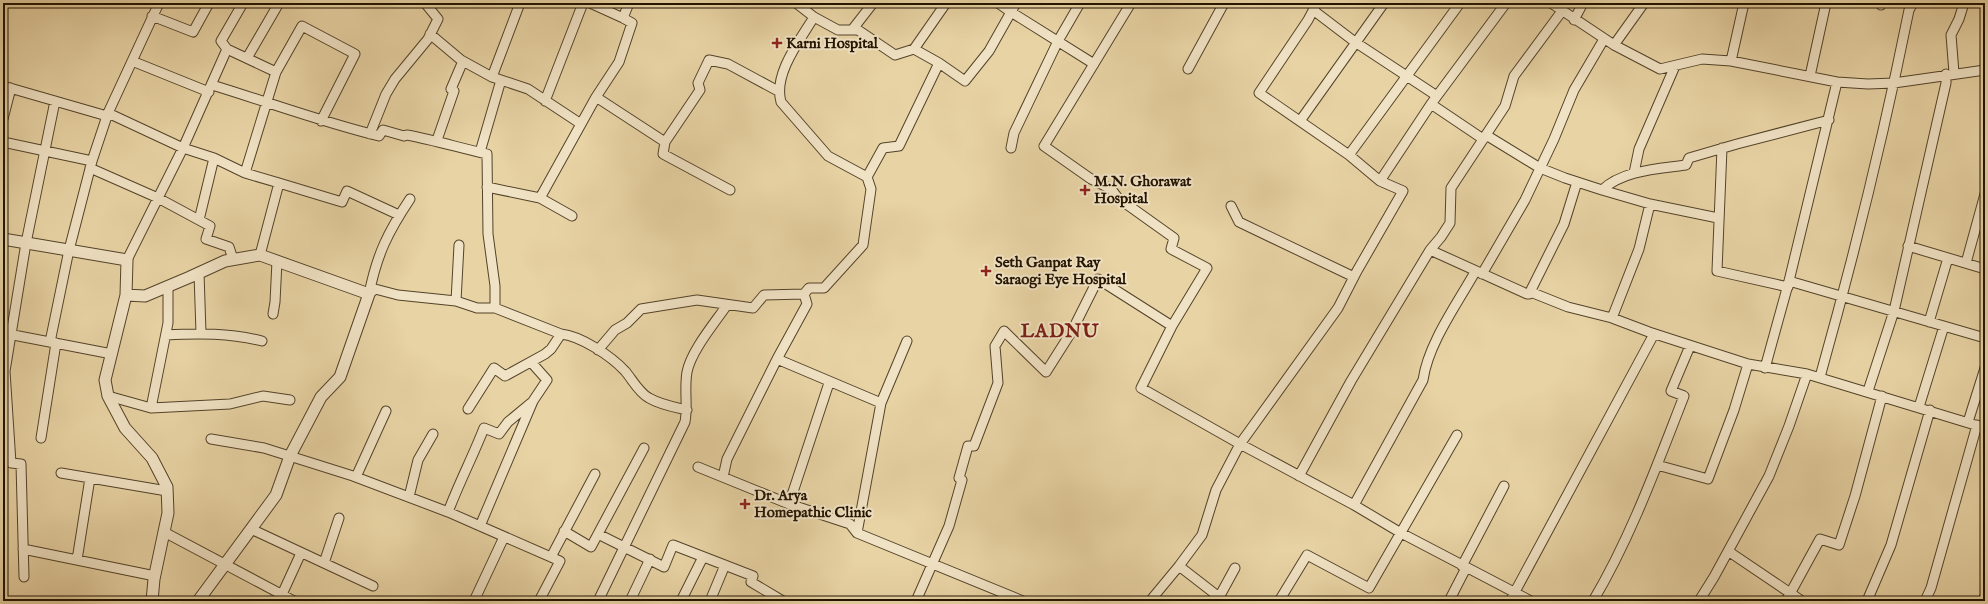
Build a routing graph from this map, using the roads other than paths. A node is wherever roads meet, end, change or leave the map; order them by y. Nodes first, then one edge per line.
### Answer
1 (159, 3) edge
2 (209, 3) edge
3 (243, 3) edge
4 (279, 3) edge
5 (520, 3) edge
6 (583, 3) edge
7 (590, 3) edge
8 (629, 3) edge
9 (796, 3) edge
10 (873, 3) edge
11 (946, 3) edge
12 (998, 3) edge
13 (1016, 3) edge
14 (1080, 3) edge
15 (1131, 3) edge
16 (1224, 3) edge
17 (1384, 3) edge
18 (1460, 3) edge
19 (1506, 3) edge
20 (1551, 3) edge
21 (1582, 3) edge
22 (1644, 3) edge
23 (1744, 3) edge
24 (1826, 3) edge
25 (1913, 3) edge
26 (1964, 3) edge
27 (426, 4) edge
28 (1315, 7) edge
29 (1562, 11) junction
30 (1011, 12) junction
31 (152, 16) junction
32 (814, 17) junction
33 (623, 18) junction
34 (1574, 20) junction
35 (852, 30) junction
36 (430, 34) junction
37 (1604, 39) junction
38 (1058, 41) junction
39 (1355, 42) junction
40 (1614, 45) junction
41 (226, 49) junction
42 (914, 49) junction
43 (247, 58) junction
44 (132, 61) junction
45 (463, 61) junction
46 (1731, 61) junction
47 (939, 63) junction
48 (1094, 64) junction
49 (1675, 66) junction
50 (1188, 69) dead end
51 (1985, 70) edge
52 (276, 72) junction
53 (1950, 74) junction
54 (1406, 76) junction
55 (1810, 76) junction
56 (496, 78) junction
57 (1837, 82) junction
58 (1894, 82) junction
59 (7, 87) edge
60 (210, 88) junction
61 (778, 91) junction
62 (596, 97) junction
63 (1434, 100) junction
64 (55, 101) junction
65 (545, 101) junction
66 (268, 102) junction
67 (108, 114) junction
68 (3, 120) edge
69 (1829, 120) junction
70 (321, 121) junction
71 (1300, 121) junction
72 (581, 124) junction
73 (370, 134) junction
74 (1485, 137) junction
75 (437, 140) junction
76 (3, 142) edge
77 (665, 142) junction
78 (183, 148) junction
79 (1011, 148) dead end
80 (1722, 148) junction
81 (44, 151) junction
82 (480, 152) junction
83 (1349, 155) junction
84 (214, 158) junction
85 (91, 165) junction
86 (1540, 168) junction
87 (245, 173) junction
88 (1634, 173) junction
89 (867, 177) junction
90 (1380, 181) junction
91 (1578, 182) junction
92 (279, 183) junction
93 (488, 187) junction
94 (730, 190) dead end
95 (1602, 190) junction
96 (1985, 194) edge
97 (158, 198) junction
98 (410, 198) dead end
99 (540, 198) junction
100 (1650, 204) junction
101 (1231, 206) dead end
102 (400, 215) junction
103 (572, 216) dead end
104 (1718, 218) junction
105 (199, 220) junction
106 (3, 239) edge
107 (26, 243) junction
108 (459, 244) dead end
109 (1908, 246) junction
110 (68, 250) junction
111 (1430, 250) junction
112 (260, 255) junction
113 (1948, 258) junction
114 (233, 259) junction
115 (127, 260) junction
116 (277, 261) junction
117 (1966, 263) junction
118 (1985, 269) edge
119 (199, 273) junction
120 (1478, 273) junction
121 (1354, 277) junction
122 (1789, 284) junction
123 (168, 286) junction
124 (369, 294) junction
125 (804, 294) junction
126 (1529, 294) junction
127 (126, 295) junction
128 (1843, 297) junction
129 (456, 301) junction
130 (727, 305) junction
131 (495, 308) junction
132 (1894, 311) junction
133 (273, 314) dead end
134 (1612, 318) junction
135 (1929, 322) junction
136 (1172, 326) junction
137 (1944, 326) junction
138 (201, 333) junction
139 (7, 334) edge
140 (562, 334) junction
141 (1654, 334) junction
142 (166, 335) junction
143 (1985, 338) edge
144 (262, 341) dead end
145 (907, 342) dead end
146 (53, 343) junction
147 (1690, 346) junction
148 (598, 350) junction
149 (112, 354) junction
150 (777, 359) junction
151 (531, 362) junction
152 (1748, 364) junction
153 (1765, 368) junction
154 (1985, 368) edge
155 (1807, 374) junction
156 (1820, 378) junction
157 (829, 383) junction
158 (1868, 391) junction
159 (108, 396) junction
160 (1882, 396) junction
161 (290, 400) dead end
162 (534, 401) junction
163 (881, 403) junction
164 (1919, 407) junction
165 (151, 408) junction
166 (468, 409) dead end
167 (687, 410) junction
168 (1930, 410) junction
169 (386, 411) dead end
170 (1968, 422) junction
171 (1981, 426) edge
172 (433, 434) dead end
173 (1457, 435) dead end
174 (41, 438) dead end
175 (211, 439) dead end
176 (1240, 444) junction
177 (644, 448) dead end
178 (290, 456) junction
179 (1657, 465) junction
180 (698, 467) dead end
181 (61, 473) dead end
182 (594, 474) dead end
183 (1299, 476) junction
184 (356, 477) junction
185 (723, 477) junction
186 (90, 478) junction
187 (1504, 486) dead end
188 (167, 491) junction
189 (409, 497) junction
190 (790, 504) junction
191 (1354, 505) junction
192 (448, 512) junction
193 (339, 518) dead end
194 (480, 526) junction
195 (251, 529) junction
196 (564, 531) junction
197 (164, 532) junction
198 (857, 532) junction
199 (1401, 533) junction
200 (598, 534) junction
201 (504, 537) junction
202 (624, 547) junction
203 (23, 549) junction
204 (1728, 551) junction
205 (301, 553) junction
206 (551, 557) junction
207 (703, 557) junction
208 (77, 560) junction
209 (650, 560) junction
210 (324, 563) junction
211 (725, 565) junction
212 (932, 565) junction
213 (224, 566) junction
214 (1179, 566) junction
215 (1464, 567) junction
216 (1235, 568) dead end
217 (155, 576) junction
218 (24, 577) dead end
219 (373, 586) dead end
220 (1515, 592) junction
221 (1985, 596) edge
222 (1788, 597) edge
223 (281, 598) edge
224 (1218, 599) edge
225 (152, 601) edge
226 (198, 601) edge
227 (294, 601) edge
228 (474, 601) edge
229 (539, 601) edge
230 (598, 601) edge
231 (630, 601) edge
232 (681, 601) edge
233 (710, 601) edge
234 (783, 601) edge
235 (916, 601) edge
236 (1023, 601) edge
237 (1150, 601) edge
238 (1279, 601) edge
239 (1449, 601) edge
240 (1510, 601) edge
241 (1531, 601) edge
242 (1593, 601) edge
243 (1699, 601) edge
244 (1802, 601) edge
245 (1867, 601) edge
246 (1925, 601) edge
247 (1984, 601) edge

1 - 31 street
2 - 31 street
3 - 41 street
4 - 43 street
5 - 56 street
6 - 65 street
7 - 33 street
8 - 33 street
9 - 32 street
10 - 35 street
11 - 42 street
12 - 30 street
13 - 30 street
14 - 38 street
15 - 48 street
16 - 50 street
17 - 39 street
18 - 54 street
19 - 63 street
20 - 29 street
21 - 34 street
22 - 40 street
23 - 46 street
24 - 55 street
25 - 58 street
26 - 53 street
27 - 36 street
28 - 39 street
28 - 71 street
29 - 34 street
29 - 74 street
30 - 38 street
30 - 47 street
31 - 44 street
32 - 35 street
32 - 61 street
33 - 62 street
34 - 37 street
35 - 42 street
36 - 45 street
36 - 73 street
37 - 40 street
37 - 86 street
38 - 48 street
38 - 79 street
39 - 54 street
39 - 71 street
40 - 49 street
41 - 43 street
41 - 60 street
42 - 47 street
43 - 52 street
44 - 60 street
44 - 67 street
45 - 56 street
45 - 75 street
46 - 49 street
46 - 55 street
47 - 89 street
48 - 136 street
49 - 88 street
51 - 53 street
52 - 66 street
52 - 70 street
53 - 58 street
53 - 109 street
54 - 63 street
54 - 83 street
55 - 57 street
56 - 65 street
56 - 82 street
57 - 58 street
57 - 69 street
58 - 128 street
59 - 64 street
59 - 68 street
60 - 66 street
60 - 78 street
61 - 77 street
61 - 89 street
62 - 72 street
62 - 77 street
63 - 74 street
63 - 90 street
64 - 67 street
64 - 81 street
65 - 72 street
66 - 70 street
66 - 87 street
67 - 78 street
67 - 85 street
69 - 80 street
69 - 122 street
70 - 73 street
71 - 83 street
72 - 99 street
73 - 75 street
74 - 86 street
74 - 111 street
75 - 82 street
76 - 81 street
77 - 94 street
78 - 84 street
78 - 97 street
80 - 88 street
80 - 104 street
81 - 85 street
81 - 107 street
82 - 93 street
83 - 90 street
84 - 87 street
84 - 105 street
85 - 97 street
85 - 110 street
86 - 91 street
86 - 120 street
87 - 92 street
88 - 95 street
89 - 125 street
90 - 121 street
91 - 95 street
91 - 126 street
92 - 102 street
92 - 112 street
93 - 99 street
93 - 131 street
95 - 100 street
96 - 117 street
97 - 105 street
97 - 115 street
98 - 102 street
99 - 103 street
100 - 104 street
100 - 134 street
101 - 121 street
102 - 124 street
104 - 122 street
105 - 114 street
106 - 107 street
107 - 110 street
107 - 139 street
108 - 129 street
109 - 113 street
109 - 132 street
110 - 115 street
110 - 146 street
111 - 120 street
111 - 183 street
112 - 114 street
112 - 116 street
113 - 117 street
113 - 135 street
114 - 119 street
115 - 127 street
116 - 124 street
116 - 133 street
117 - 118 street
119 - 123 street
119 - 138 street
120 - 126 street
120 - 191 street
121 - 176 street
122 - 128 street
122 - 153 street
123 - 127 street
123 - 142 street
124 - 129 street
124 - 178 street
125 - 130 street
125 - 150 street
126 - 134 street
127 - 149 street
128 - 132 street
128 - 156 street
129 - 131 street
130 - 148 street
130 - 167 street
131 - 140 street
132 - 135 street
132 - 158 street
134 - 141 street
135 - 137 street
136 - 176 street
136 - 212 street
137 - 143 street
137 - 164 street
138 - 142 street
138 - 144 street
139 - 146 street
139 - 203 street
140 - 148 street
140 - 151 street
141 - 147 street
141 - 220 street
142 - 165 street
145 - 163 street
146 - 149 street
146 - 174 street
147 - 152 street
147 - 179 street
148 - 167 street
149 - 159 street
150 - 157 street
150 - 185 street
151 - 162 street
151 - 166 street
152 - 153 street
152 - 179 street
153 - 155 street
154 - 170 street
155 - 156 street
155 - 204 street
156 - 158 street
157 - 163 street
157 - 190 street
158 - 160 street
159 - 165 street
159 - 188 street
160 - 164 street
160 - 222 street
161 - 165 street
162 - 192 street
162 - 194 street
163 - 198 street
164 - 168 street
167 - 202 street
168 - 170 street
168 - 245 street
169 - 184 street
170 - 171 street
171 - 246 street
172 - 189 street
173 - 199 street
175 - 178 street
176 - 183 street
176 - 214 street
177 - 200 street
178 - 184 street
178 - 195 street
179 - 242 street
180 - 185 street
181 - 186 street
182 - 196 street
183 - 191 street
184 - 189 street
185 - 190 street
186 - 188 street
186 - 208 street
187 - 215 street
188 - 197 street
189 - 192 street
190 - 198 street
191 - 199 street
192 - 194 street
193 - 210 street
194 - 201 street
195 - 205 street
195 - 213 street
196 - 200 street
196 - 206 street
197 - 213 street
197 - 217 street
198 - 212 street
199 - 215 street
199 - 238 street
200 - 202 street
201 - 206 street
201 - 228 street
202 - 209 street
202 - 230 street
203 - 208 street
203 - 218 street
204 - 222 street
204 - 243 street
205 - 210 street
205 - 223 street
206 - 229 street
207 - 209 street
207 - 211 street
207 - 232 street
208 - 217 street
209 - 231 street
210 - 219 street
211 - 233 street
211 - 234 street
212 - 235 street
212 - 236 street
213 - 223 street
213 - 226 street
214 - 224 street
214 - 237 street
215 - 220 street
215 - 239 street
216 - 224 street
217 - 225 street
220 - 240 street
220 - 241 street
221 - 247 street
222 - 244 street
223 - 227 street

